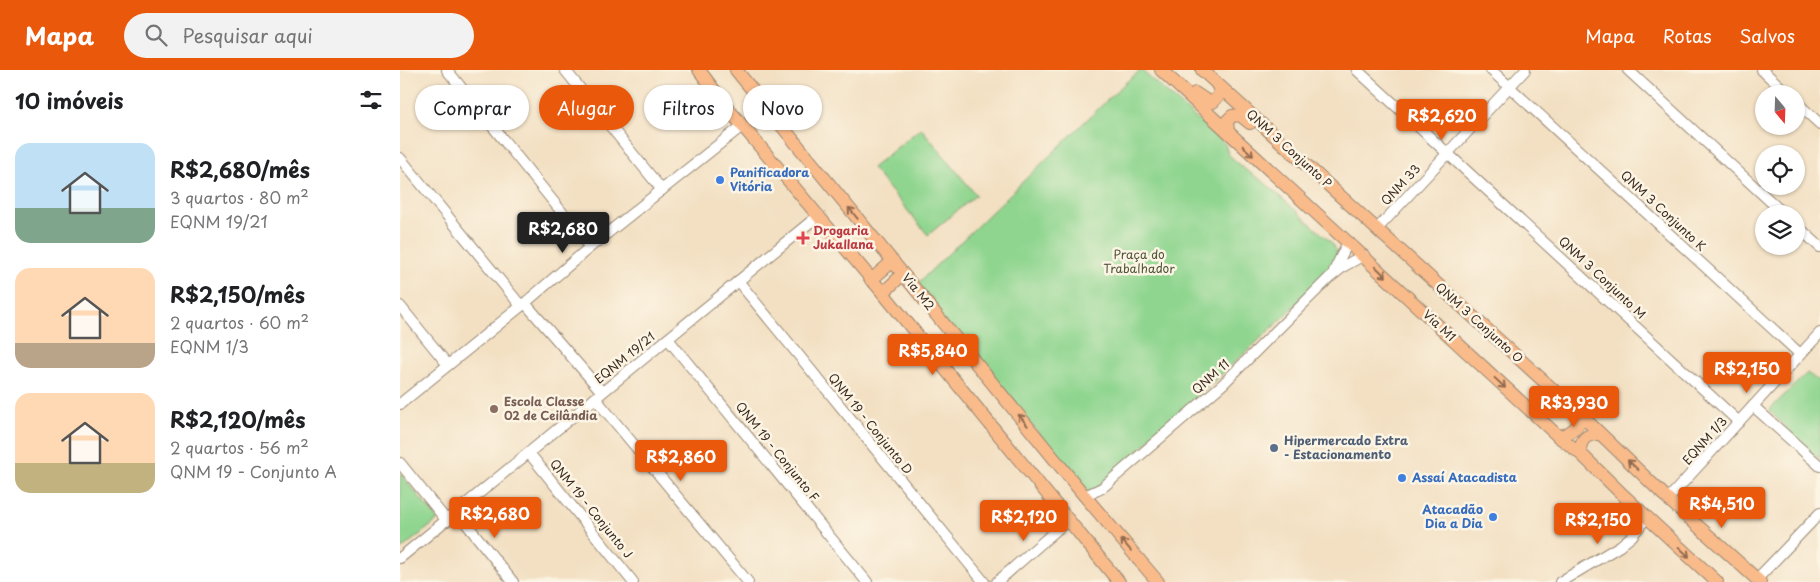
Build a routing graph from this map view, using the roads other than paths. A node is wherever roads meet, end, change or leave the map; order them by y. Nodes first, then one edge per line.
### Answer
1 (447, 70) edge
2 (565, 70) edge
3 (699, 70) edge
4 (736, 70) edge
5 (1161, 70) edge
6 (1202, 70) edge
7 (1357, 70) edge
8 (1491, 70) edge
9 (1525, 70) edge
10 (1628, 70) edge
11 (1762, 70) edge
12 (1217, 84) junction
13 (1778, 85) edge
14 (1178, 86) junction
15 (1509, 87) junction
16 (1805, 110) edge
17 (1820, 124) edge
18 (742, 126) junction
19 (1228, 131) junction
20 (1284, 145) junction
21 (1448, 153) junction
22 (400, 158) edge
23 (662, 190) junction
24 (1774, 205) edge
25 (819, 215) junction
26 (1377, 229) junction
27 (1805, 233) edge
28 (1348, 242) junction
29 (590, 247) junction
30 (1820, 247) edge
31 (1364, 256) junction
32 (893, 261) junction
33 (903, 274) junction
34 (1329, 278) junction
35 (871, 280) junction
36 (738, 281) junction
37 (883, 293) junction
38 (523, 305) junction
39 (400, 306) edge
40 (1820, 333) edge
41 (668, 338) junction
42 (1800, 354) junction
43 (448, 364) junction
44 (598, 395) junction
45 (400, 404) edge
46 (1753, 406) junction
47 (1582, 416) junction
48 (1739, 422) junction
49 (1599, 434) junction
50 (1559, 437) junction
51 (529, 452) junction
52 (1580, 452) junction
53 (400, 463) edge
54 (1820, 466) edge
55 (1102, 488) junction
56 (1083, 494) junction
57 (1668, 499) junction
58 (1097, 510) junction
59 (457, 512) junction
60 (1820, 513) edge
61 (1647, 517) junction
62 (1068, 520) junction
63 (447, 521) junction
64 (400, 558) edge
65 (1758, 580) edge
66 (513, 582) edge
67 (633, 582) edge
68 (748, 582) edge
69 (867, 582) edge
70 (984, 582) edge
71 (997, 582) edge
72 (1118, 582) edge
73 (1158, 582) edge
74 (1560, 582) edge
75 (1717, 582) edge

1 - 29 street
2 - 23 street
3 - 18 main road
32 -> 4 main road, Via M2
5 - 14 main road, Via M1
6 - 12 main road, QNM 3 Conjunto P
7 - 21 street, QNM 3 Conjunto M
8 - 15 street, QNM 3 Conjunto K
9 - 15 street, QNM 33
10 - 24 street
11 - 13 street
12 - 14 main road
12 - 20 main road, QNM 3 Conjunto P
14 - 19 main road, Via M1
15 - 21 street, QNM 33
15 - 42 street, QNM 3 Conjunto K
16 - 17 street
18 - 23 street
18 - 25 main road
19 - 20 main road
19 -> 28 main road, Via M1
20 - 26 main road, QNM 3 Conjunto P
21 - 26 street, QNM 33
21 - 48 street, QNM 3 Conjunto M
22 - 38 street
23 - 29 street
25 - 35 main road
25 - 36 street, EQNM 19/21
26 - 47 main road, QNM 3 Conjunto O
27 - 30 street
28 - 31 main road, Via M1
28 - 34 street, QNM 11
29 - 38 street
31 - 34 street, QNM 11
31 -> 50 main road, Via M1
32 - 33 main road, Via M2
32 - 35 main road
33 - 37 main road
56 -> 33 main road, Via M2
34 - 55 street, QNM 11
35 - 37 main road
36 - 41 street, EQNM 19/21
36 - 70 street, QNM 19 - Conjunto D
37 - 62 main road
38 - 43 street
38 - 44 street
39 - 43 street
40 - 42 street, EQNM 1/3
41 - 44 street, EQNM 19/21
41 - 69 street, QNM 19 - Conjunto F
42 - 46 street, EQNM 1/3
43 - 45 street
44 - 51 street, EQNM 19/21
44 - 68 street
46 - 48 street, EQNM 1/3
46 - 54 street
47 - 49 main road, QNM 3 Conjunto O
47 - 50 main road
48 - 57 street, EQNM 1/3
49 - 52 main road
57 -> 49 main road, QNM 3 Conjunto O
50 - 52 main road, Via M1
51 - 59 street, EQNM 19/21
51 - 67 street, QNM 19 - Conjunto J
52 - 61 main road, Via M1
53 - 63 street
55 - 56 street, QNM 11
55 - 58 street
56 - 58 main road, Via M2
57 - 65 main road
73 -> 58 main road, Via M2
59 - 63 street, EQNM 19/21
59 - 66 street
60 - 65 street
61 - 74 street
61 -> 75 main road, Via M1
62 - 71 street
62 - 72 main road
63 - 64 street, EQNM 19/21

